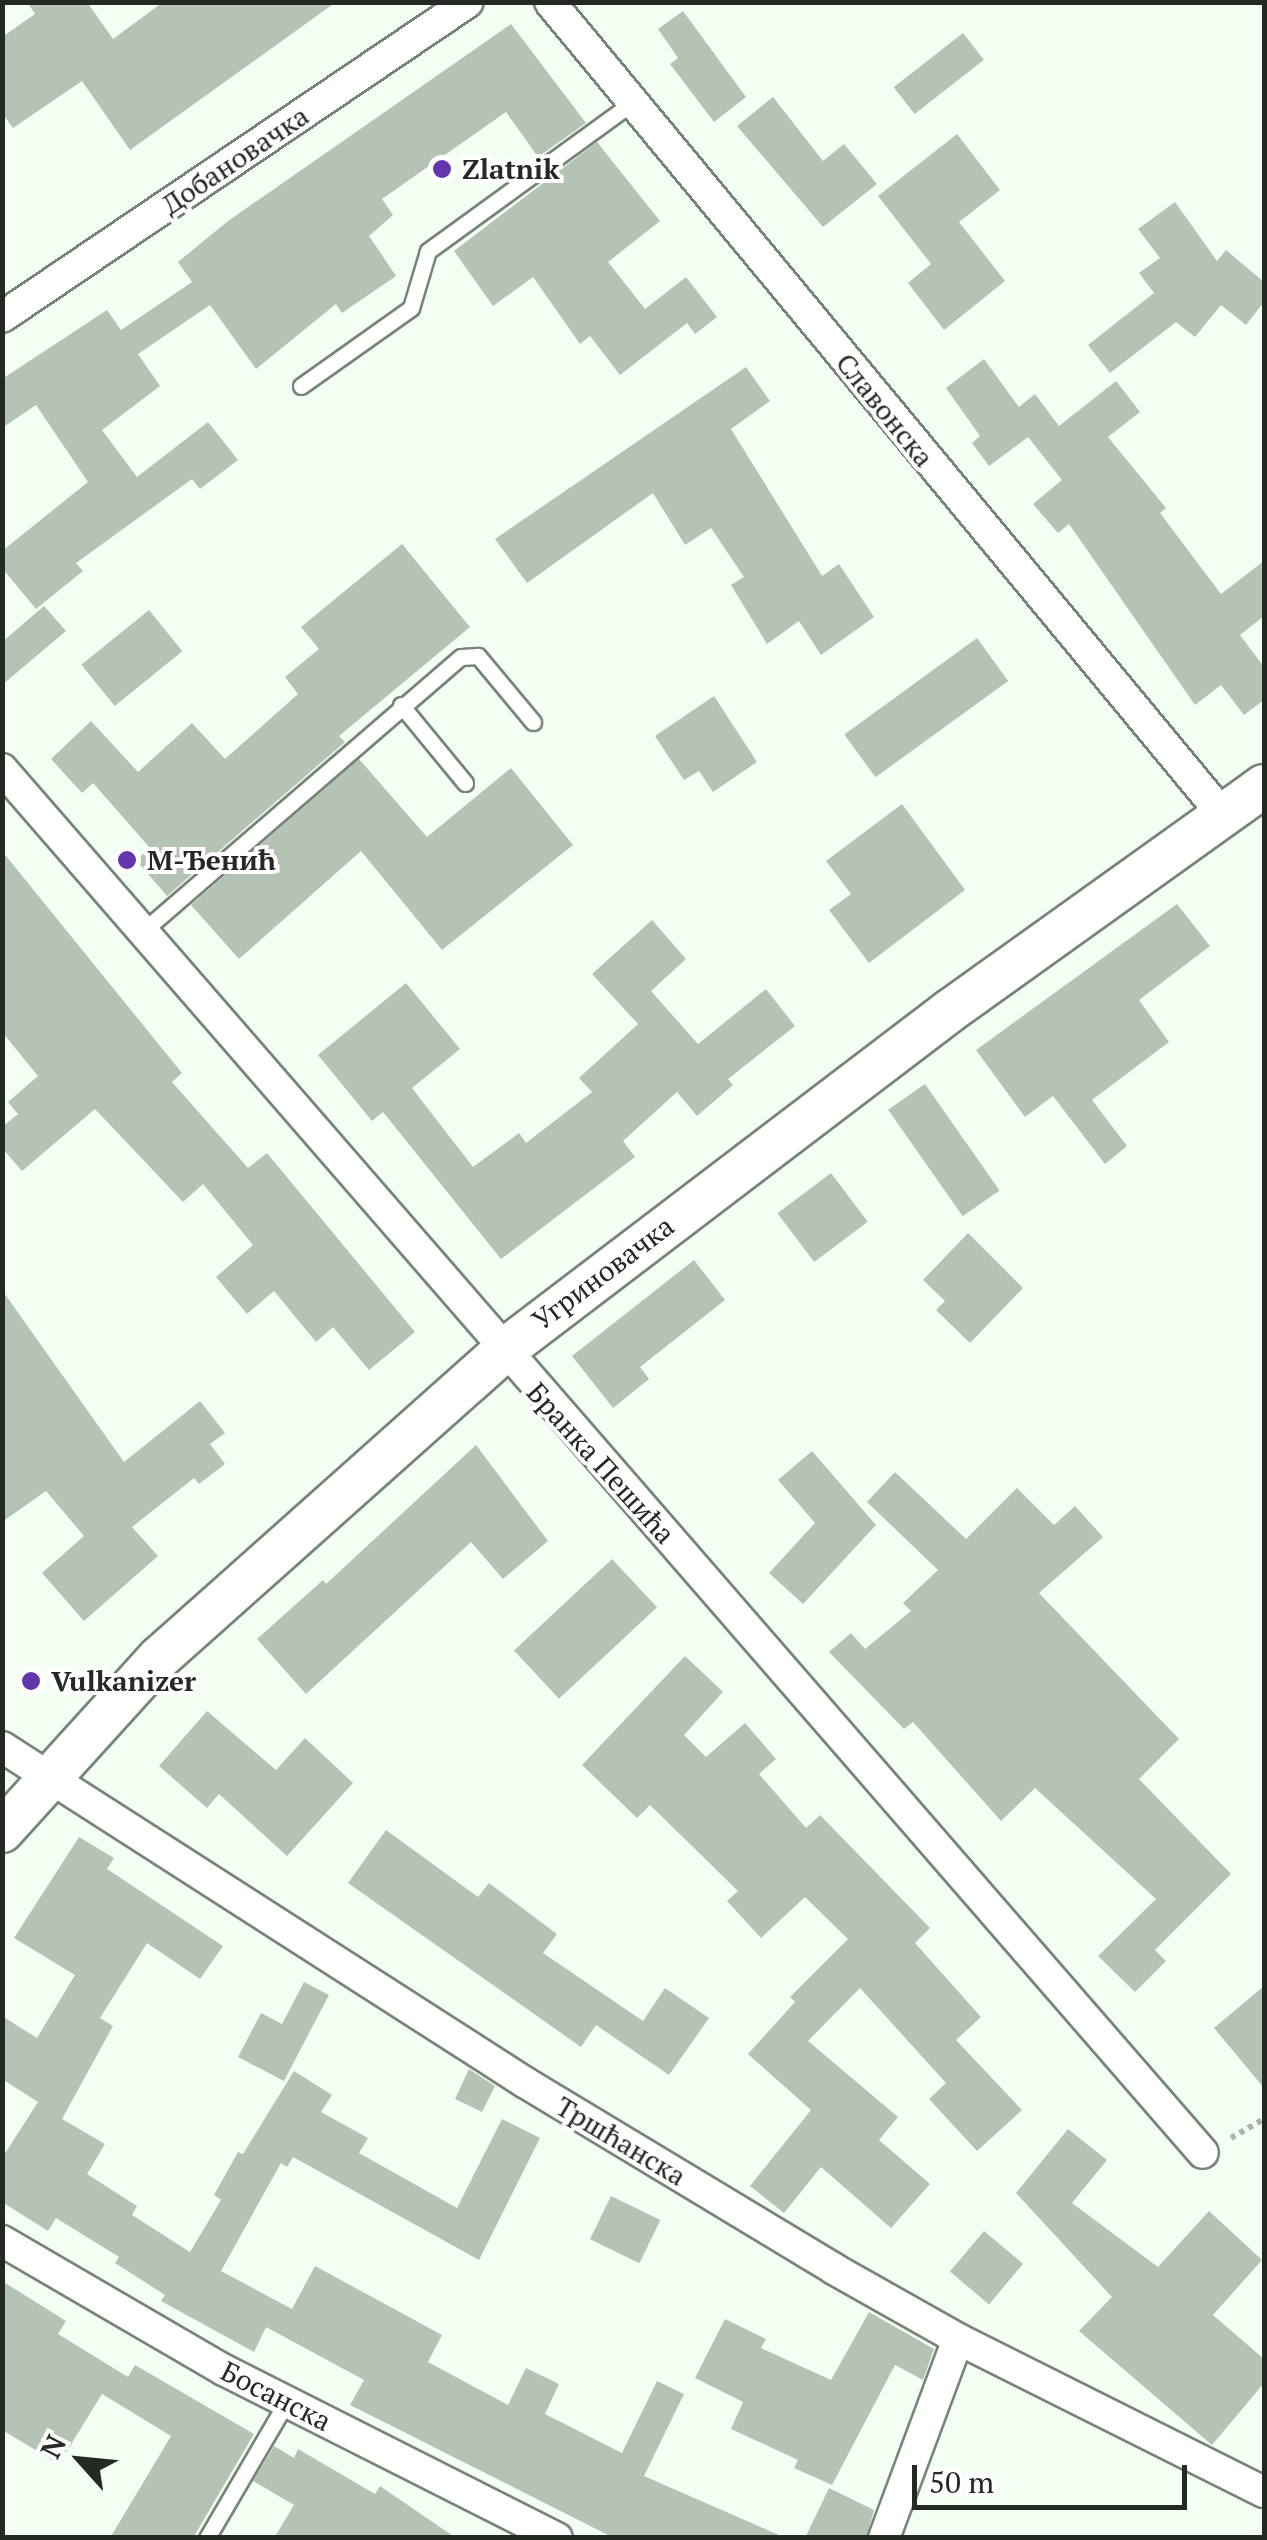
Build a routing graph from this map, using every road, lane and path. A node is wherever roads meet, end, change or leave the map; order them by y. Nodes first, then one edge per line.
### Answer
1 (468, 2) edge
2 (550, 2) edge
3 (632, 103) junction
4 (2, 317) edge
5 (302, 386) dead end
6 (401, 705) junction
7 (532, 722) dead end
8 (2, 769) edge
9 (465, 784) dead end
10 (1264, 786) edge
11 (1223, 815) junction
12 (142, 932) junction
13 (503, 1351) junction
14 (2, 1747) edge
15 (46, 1777) junction
16 (2, 1831) edge
17 (1202, 2153) dead end
18 (2, 2242) edge
19 (958, 2340) junction
20 (287, 2402) junction
21 (1264, 2492) edge
22 (206, 2538) edge
23 (557, 2538) edge
24 (884, 2538) edge

1 - 4 street, Добановачка
2 - 3 street, Славонска
3 - 5 lane
3 - 11 street, Славонска
6 - 7 lane
6 - 9 lane
6 - 12 lane
8 - 12 street, Бранка Пешића
10 - 11 main road, Угриновачка
11 - 13 main road, Угриновачка
12 - 13 street, Бранка Пешића
13 - 15 main road, Угриновачка
13 - 17 street, Бранка Пешића
14 - 15 street, Тршћанска
15 - 16 main road, Угриновачка
15 - 19 street, Тршћанска
18 - 20 street, Босанска
19 - 21 street, Тршћанска
19 - 24 street
20 - 22 lane
20 - 23 street, Босанска

